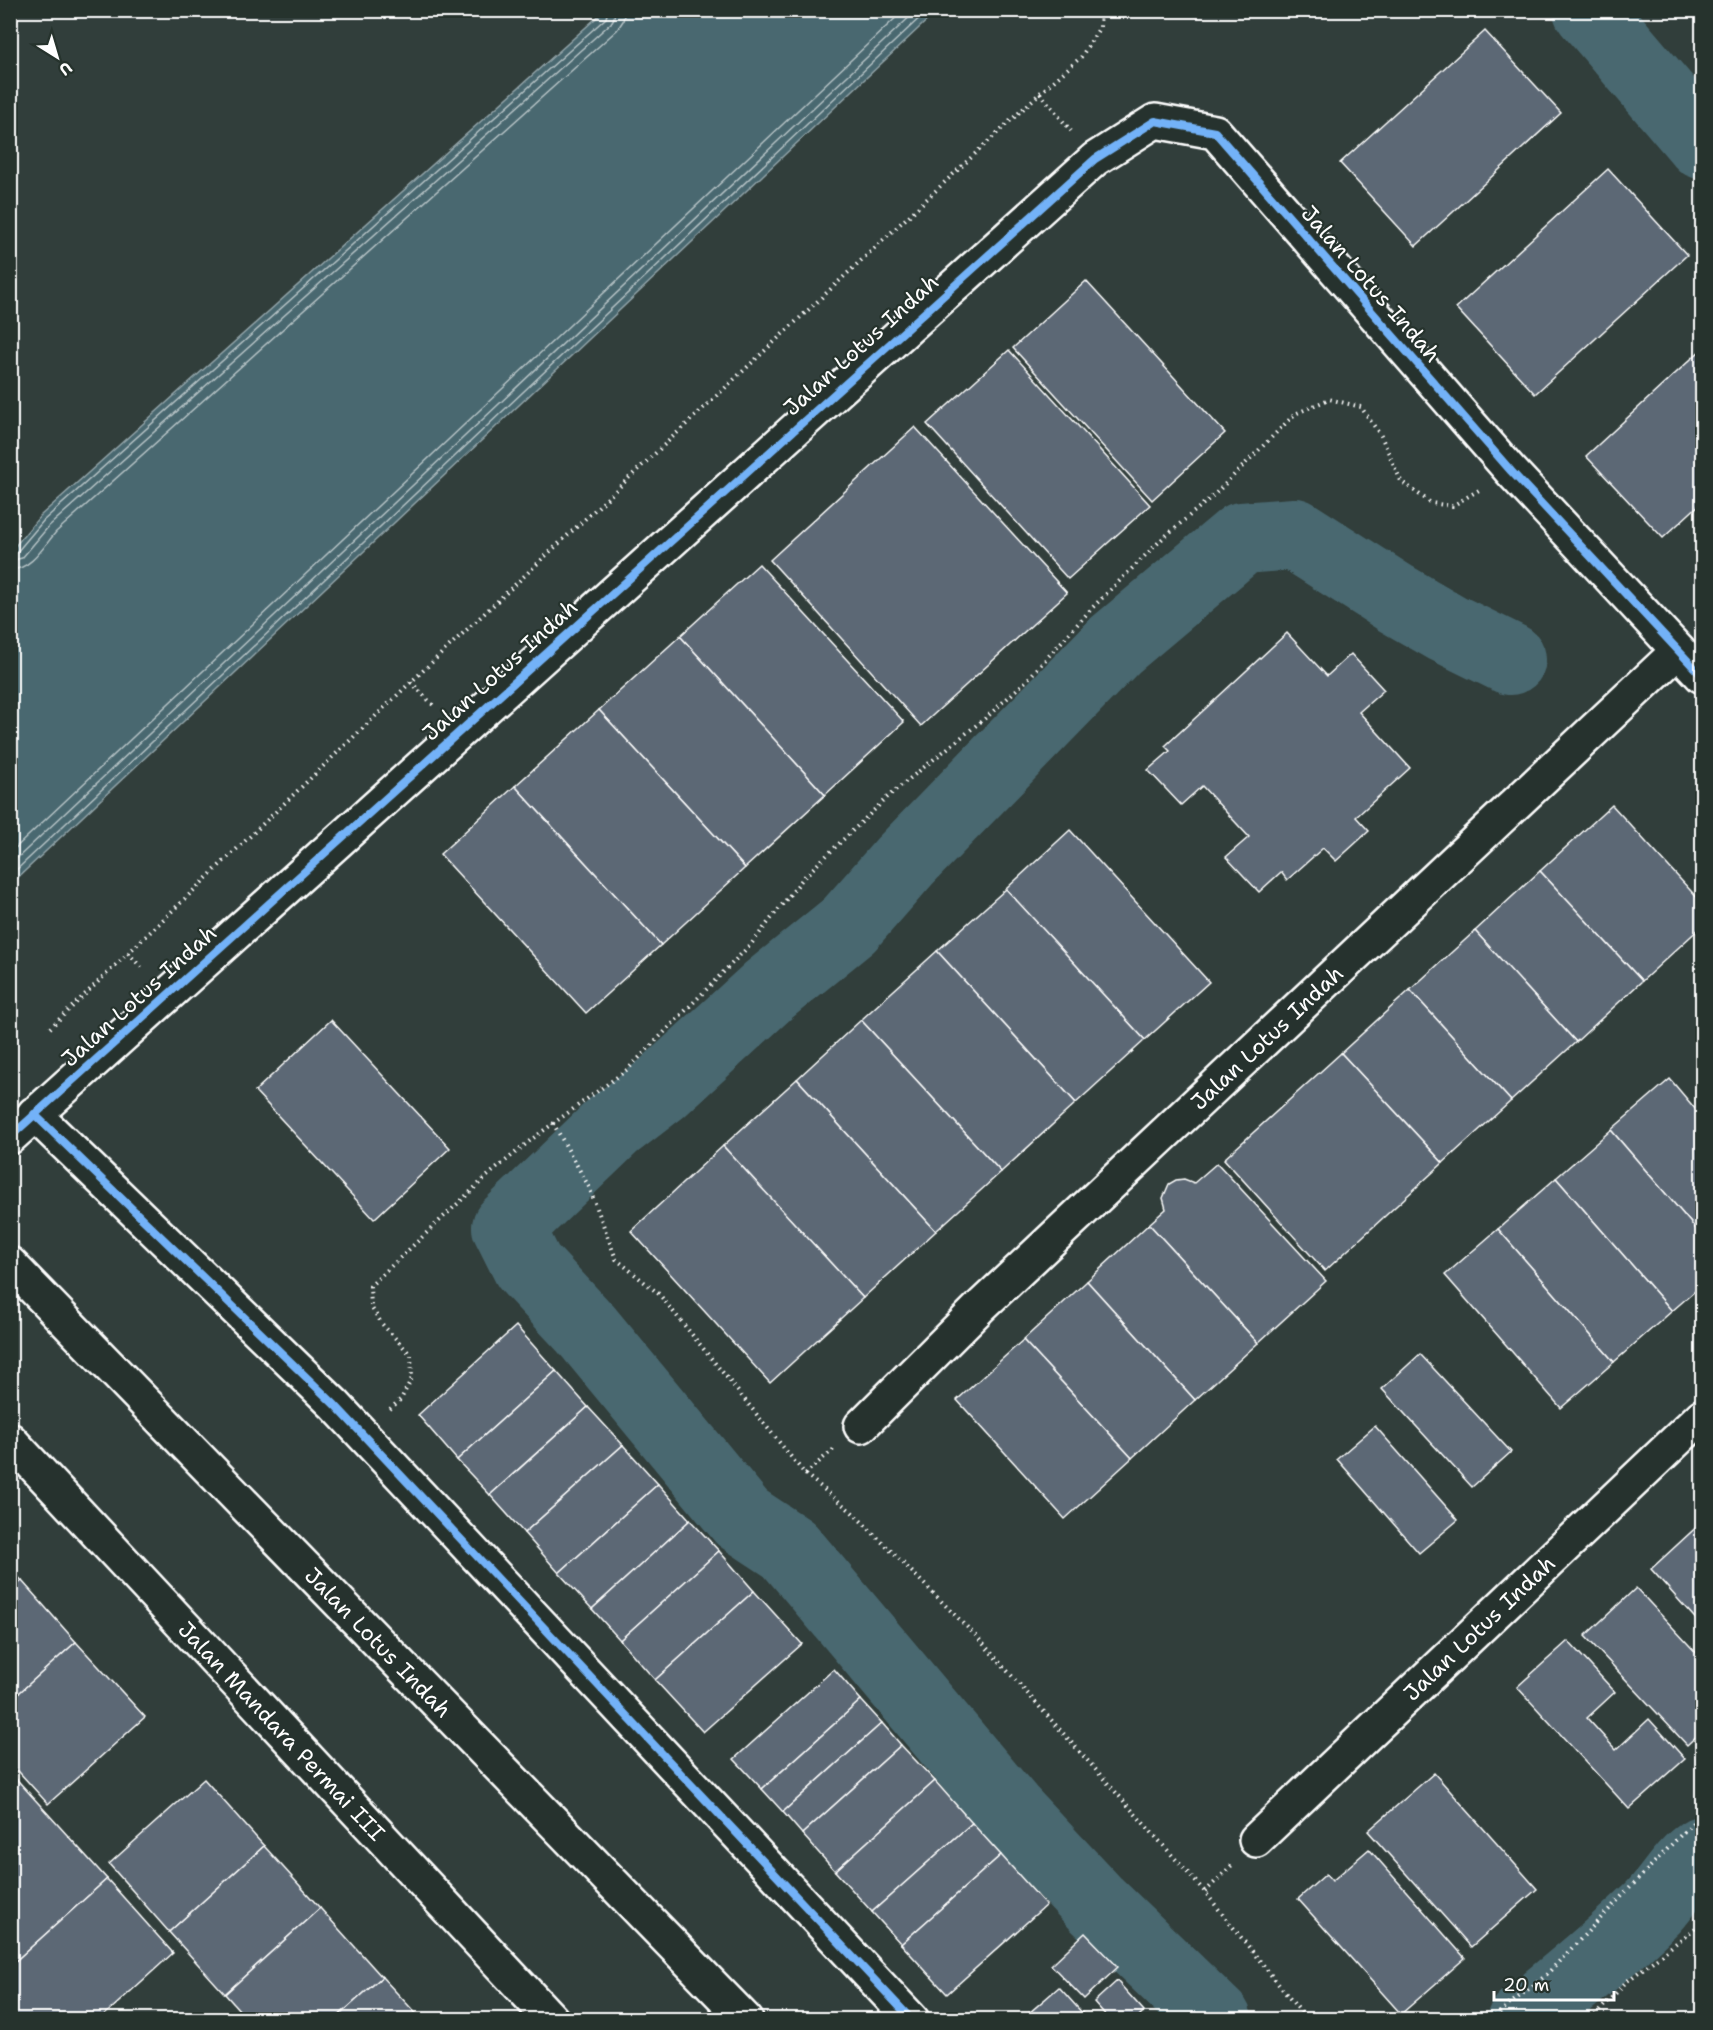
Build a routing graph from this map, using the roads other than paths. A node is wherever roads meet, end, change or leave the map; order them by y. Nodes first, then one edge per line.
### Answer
1 (1678, 651) junction
2 (1702, 676) edge
3 (34, 1114) junction
4 (10, 1137) edge
5 (10, 1264) edge
6 (1702, 1416) edge
7 (861, 1426) dead end
8 (10, 1440) edge
9 (1256, 1840) dead end
10 (552, 2019) edge
11 (746, 2019) edge
12 (912, 2019) edge

1 - 2 street, Jalan Lotus Indah
1 - 3 street, Jalan Lotus Indah
1 - 7 street, Jalan Lotus Indah
3 - 4 street, Jalan Lotus Indah
3 - 12 street
5 - 11 street, Jalan Lotus Indah
6 - 9 street, Jalan Lotus Indah
8 - 10 street, Jalan Mandara Permai III

